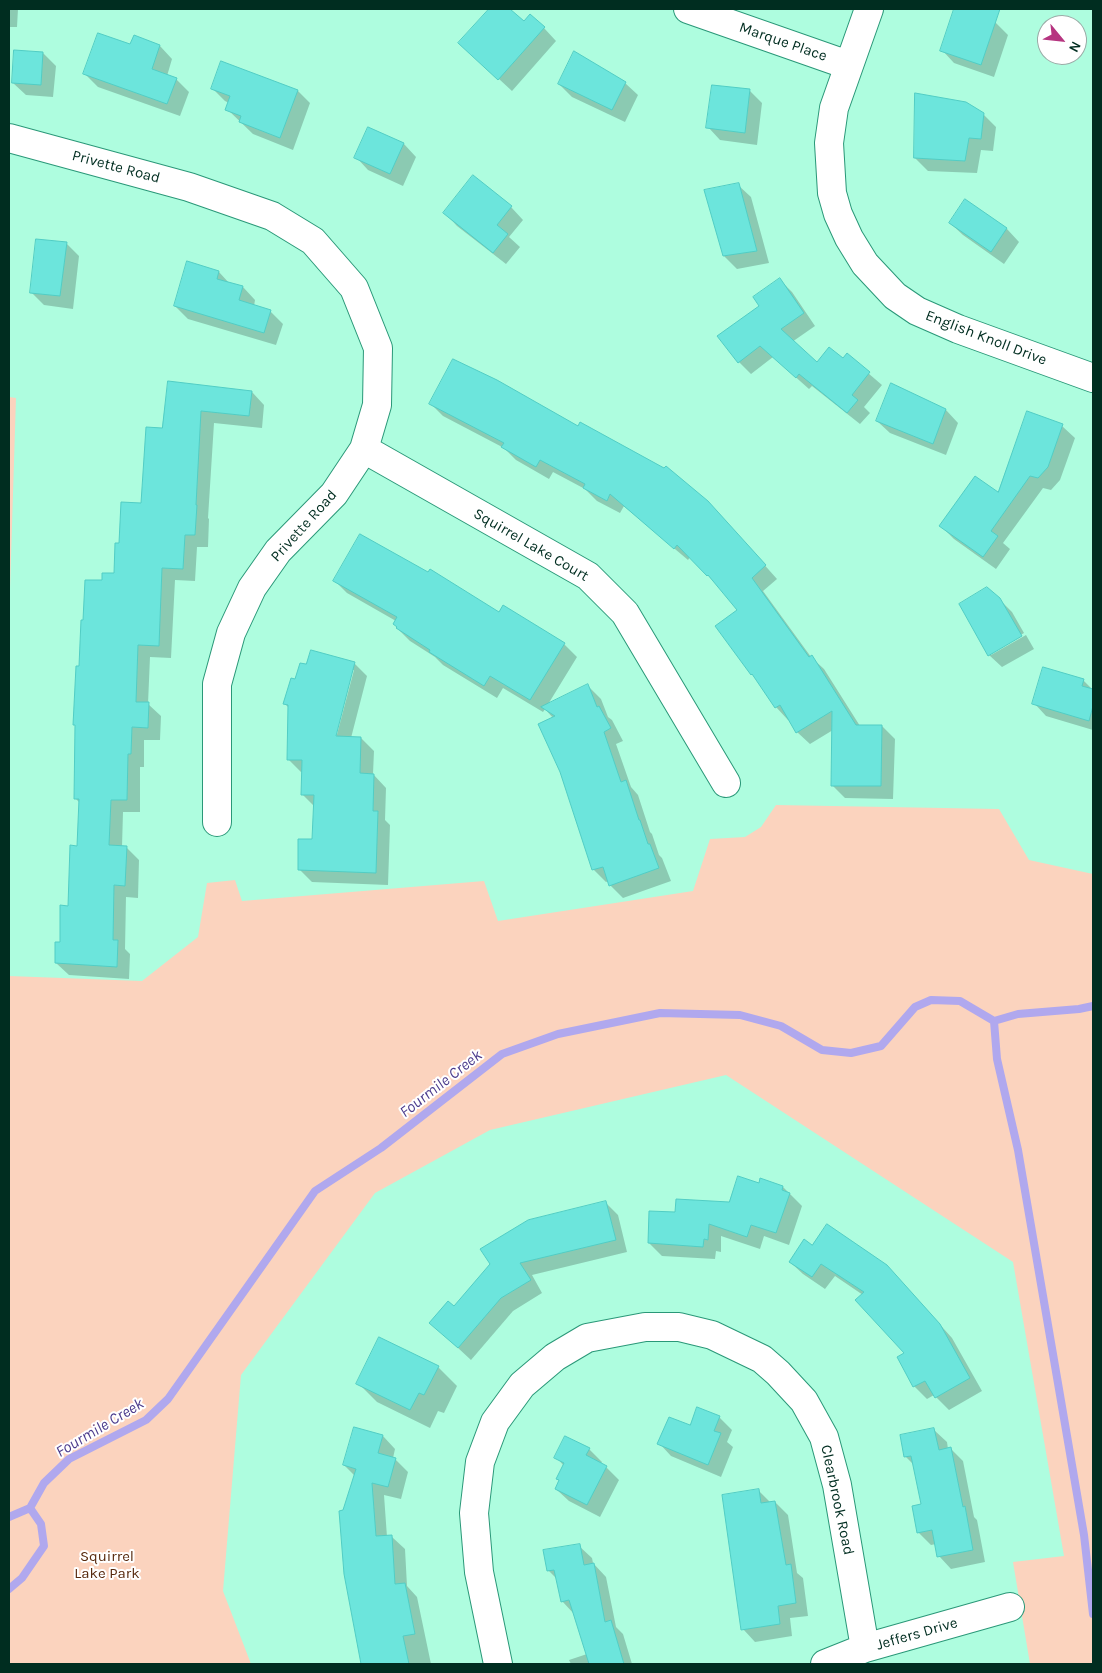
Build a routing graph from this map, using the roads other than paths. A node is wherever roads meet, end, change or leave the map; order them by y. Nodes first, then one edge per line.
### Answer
1 (688, 9) edge
2 (869, 9) edge
3 (848, 65) junction
4 (9, 138) edge
5 (1093, 378) edge
6 (364, 449) junction
7 (726, 782) dead end
8 (217, 822) dead end
9 (1010, 1607) dead end
10 (865, 1648) junction
11 (498, 1664) edge
12 (825, 1664) edge

1 - 3 street, Marque Place
2 - 3 street, English Knoll Drive
3 - 5 street, English Knoll Drive
4 - 6 street, Privette Road
6 - 7 street, Squirrel Lake Court
6 - 8 street, Privette Road
9 - 10 street, Jeffers Drive
10 - 11 street, Clearbrook Road
10 - 12 street, Jeffers Drive

